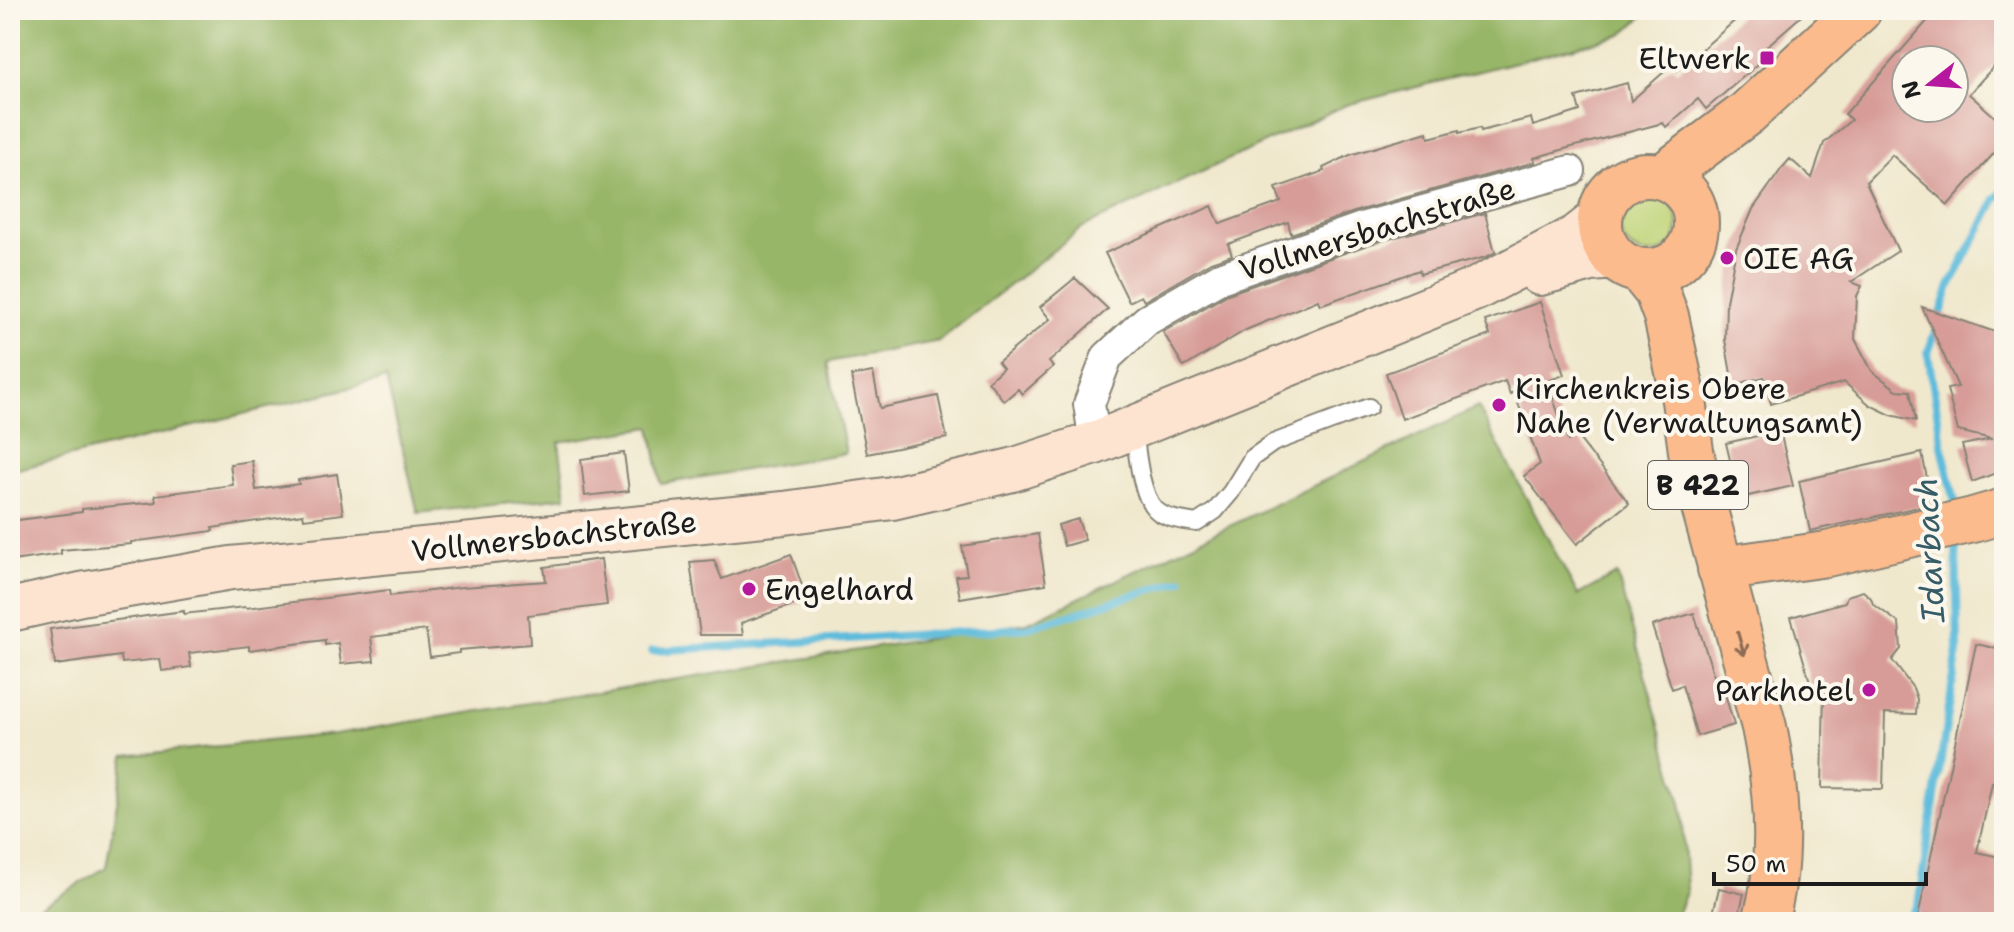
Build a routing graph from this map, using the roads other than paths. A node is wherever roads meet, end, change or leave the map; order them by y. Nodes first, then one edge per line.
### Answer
1 (1859, 10) edge
2 (1747, 113) junction
3 (1570, 171) dead end
4 (1663, 176) junction
5 (1691, 233) junction
6 (1618, 249) junction
7 (1684, 400) junction
8 (1369, 407) dead end
9 (1133, 428) junction
10 (1095, 443) junction
11 (1970, 520) edge
12 (1720, 569) junction
13 (10, 610) edge
14 (1765, 922) edge

1 - 2 main road, B 422
2 - 4 main road, B 422
2 - 5 main road, B 422
3 - 10 street, Vollmersbachstraße
4 - 5 main road
4 - 6 main road, B 422
5 - 6 main road
5 - 7 main road, B 422
6 - 7 main road, B 422
6 - 9 main road, Vollmersbachstraße
7 - 12 main road, B 422
8 - 9 lane
9 - 10 main road, Vollmersbachstraße
10 - 13 main road, Vollmersbachstraße
11 - 12 main road
12 -> 14 main road, B 422

